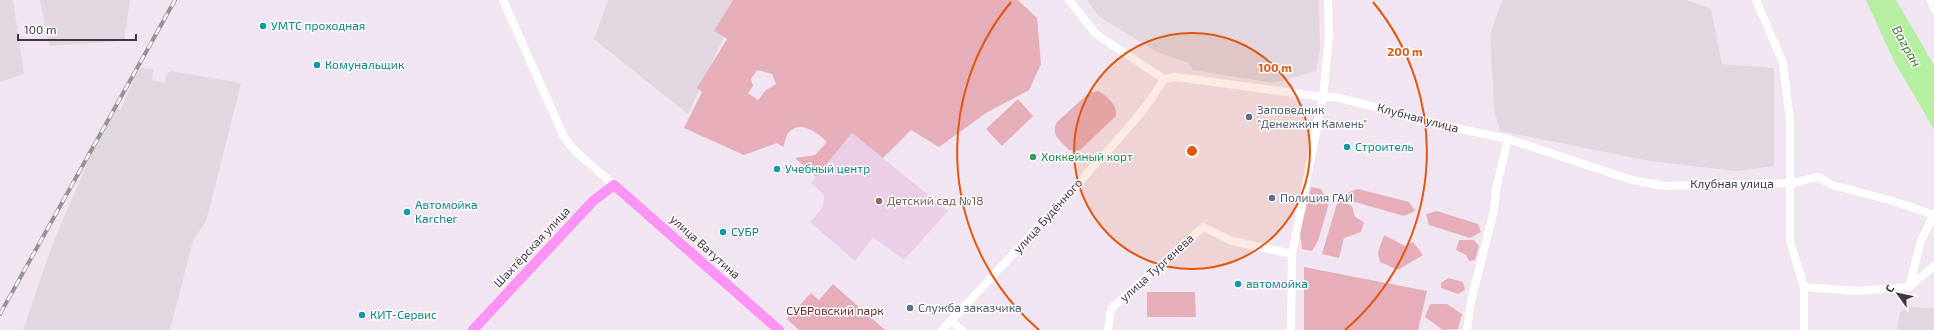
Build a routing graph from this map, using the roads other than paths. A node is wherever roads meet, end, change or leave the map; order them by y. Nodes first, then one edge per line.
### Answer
1 (503, 0) edge
2 (1069, 0) edge
3 (1328, 0) edge
4 (1756, 0) edge
5 (1931, 0) edge
6 (1934, 9) edge
7 (1164, 79) junction
8 (1323, 97) junction
9 (1508, 139) junction
10 (1792, 184) junction
11 (614, 185) junction
12 (1934, 215) edge
13 (1292, 254) junction
14 (1934, 266) edge
15 (1909, 287) junction
16 (1804, 288) junction
17 (951, 321) junction
18 (473, 330) edge
19 (779, 330) edge
20 (942, 330) edge
21 (962, 330) edge
22 (1108, 330) edge
23 (1291, 330) edge
24 (1467, 330) edge
25 (1804, 330) edge

1 - 11 street
2 - 7 street
3 - 8 street
4 - 10 street
5 - 6 street
7 - 8 street, Клубная улица
7 - 17 street, улица Будённого
8 - 9 street, Клубная улица
8 - 13 street
9 - 10 street, Клубная улица
9 - 24 street
10 - 12 street, Клубная улица
10 - 16 street
11 - 18 main road, Шахтёрская улица
11 - 19 main road, улица Ватутина
12 - 15 street
13 - 22 street, улица Тургенева
13 - 23 street
14 - 15 street
15 - 16 street
16 - 25 street
17 - 20 street, улица Будённого
17 - 21 street

